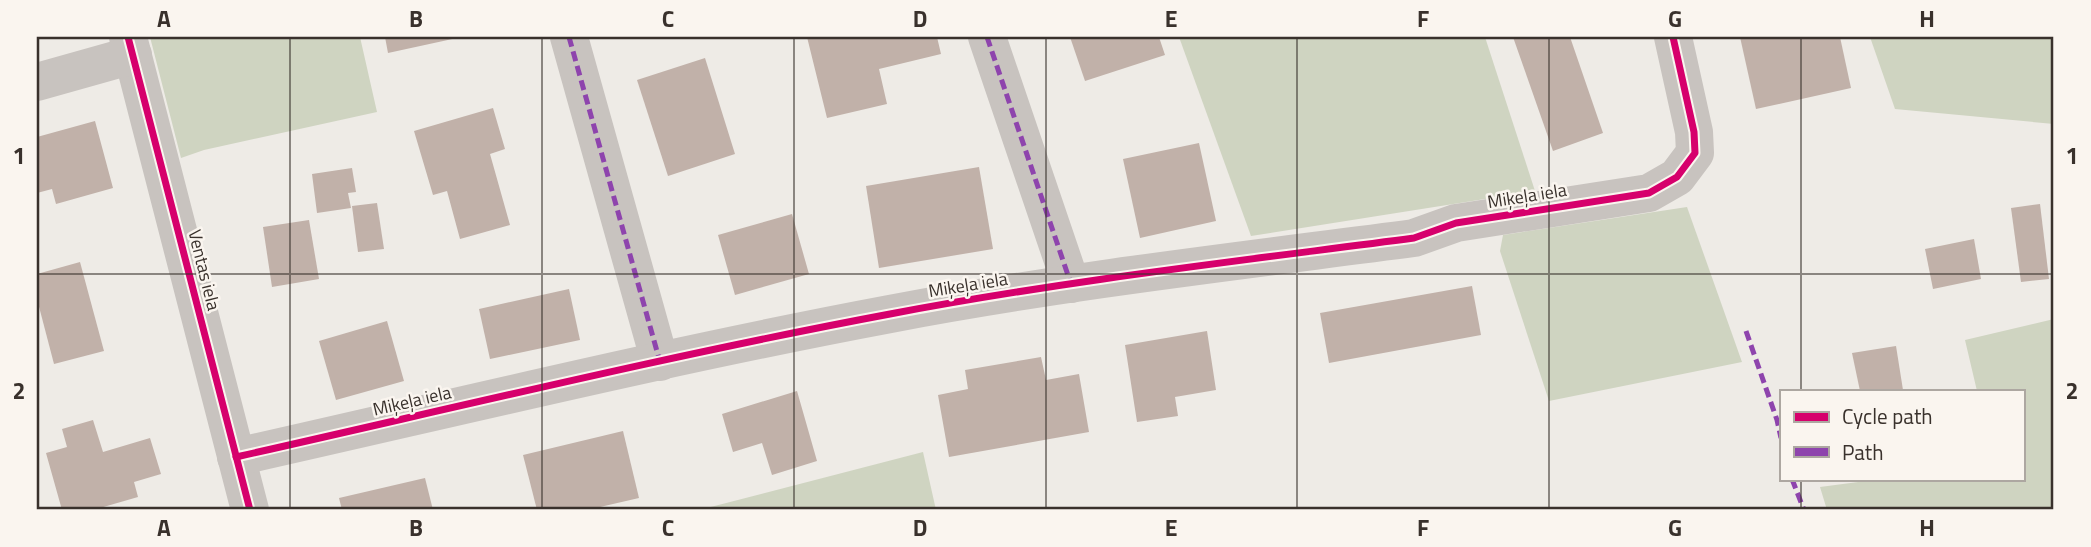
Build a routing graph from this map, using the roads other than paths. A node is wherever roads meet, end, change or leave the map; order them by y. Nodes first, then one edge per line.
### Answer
1 (569, 37) edge
2 (987, 37) edge
3 (1673, 37) edge
4 (131, 46) edge
5 (37, 82) edge
6 (1072, 284) junction
7 (660, 362) junction
8 (236, 457) junction
9 (250, 510) edge

1 - 7 street
2 - 6 street
3 - 6 street, Miķeļa iela
4 - 5 street
4 - 8 street, Ventas iela
6 - 7 street, Miķeļa iela
7 - 8 street, Miķeļa iela
8 - 9 street, Ventas iela

